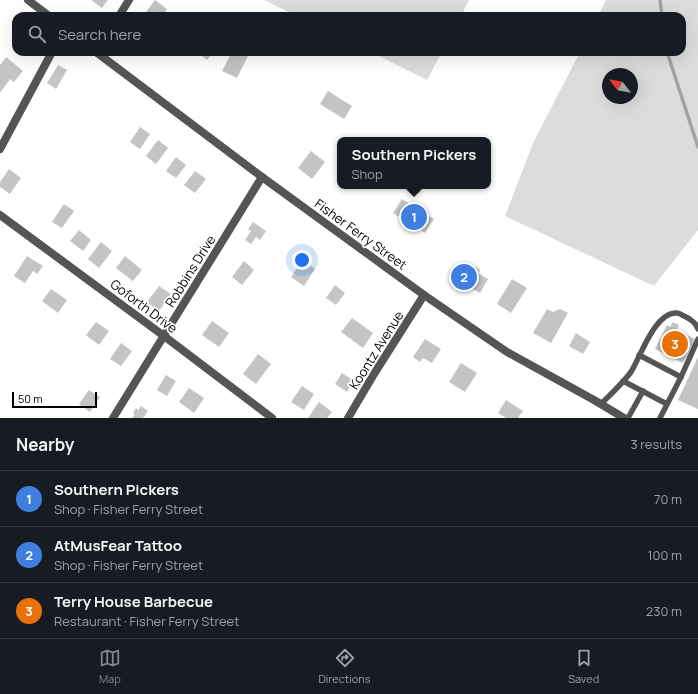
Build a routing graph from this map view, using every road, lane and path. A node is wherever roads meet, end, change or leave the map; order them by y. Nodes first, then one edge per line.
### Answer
1 (28, 0) edge
2 (129, 0) edge
3 (44, 12) edge
4 (122, 12) edge
5 (50, 56) edge
6 (101, 56) edge
7 (0, 148) edge
8 (262, 177) junction
9 (0, 215) edge
10 (424, 295) junction
11 (698, 329) edge
12 (164, 336) junction
13 (698, 339) edge
14 (639, 355) junction
15 (681, 377) junction
16 (623, 381) junction
17 (643, 391) junction
18 (601, 404) junction
19 (668, 404) junction
20 (113, 418) edge
21 (272, 418) edge
22 (348, 418) edge
23 (624, 418) edge
24 (628, 418) edge
25 (660, 418) edge

1 - 3 street
2 - 4 street
5 - 7 street
6 - 8 street, Fisher Ferry Street
8 - 10 street, Fisher Ferry Street
8 - 12 street, Robbins Drive
9 - 12 street, Goforth Drive
10 - 18 street, Fisher Ferry Street
10 - 22 street, Koontz Avenue
11 - 14 lane
12 - 20 street, Robbins Drive
12 - 21 street, Goforth Drive
13 - 15 lane
14 - 15 lane
14 - 16 lane
15 - 19 lane
16 - 17 lane
16 - 18 lane
17 - 19 lane
17 - 24 lane
18 - 23 street, Fisher Ferry Street
19 - 25 lane

